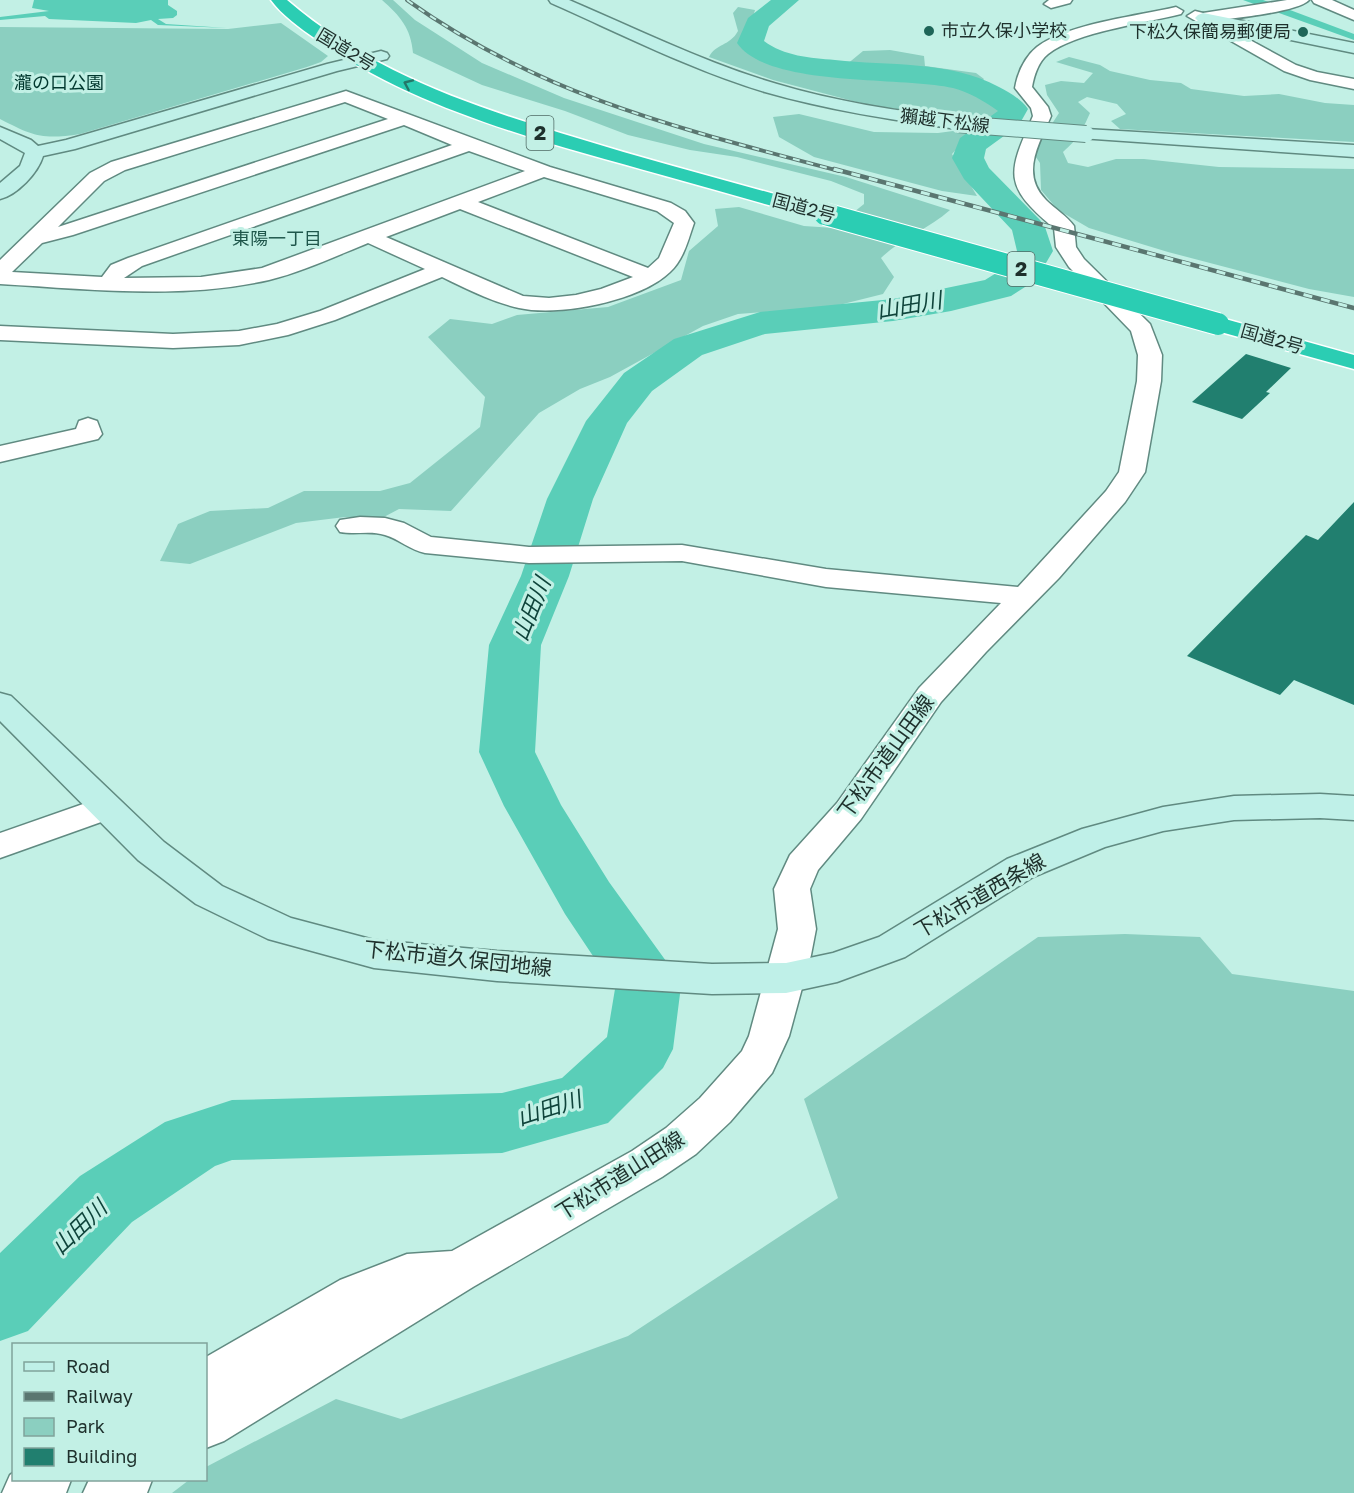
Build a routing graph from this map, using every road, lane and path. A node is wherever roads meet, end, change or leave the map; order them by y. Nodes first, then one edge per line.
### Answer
1 (278, 0) edge
2 (302, 0) edge
3 (556, 0) edge
4 (1144, 0) edge
5 (1302, 0) edge
6 (1319, 0) edge
7 (1176, 11) junction
8 (1354, 15) edge
9 (1203, 18) junction
10 (1354, 48) edge
11 (381, 56) junction
12 (360, 60) junction
13 (1354, 84) edge
14 (404, 120) junction
15 (0, 132) edge
16 (470, 145) junction
17 (34, 152) junction
18 (1354, 152) edge
19 (543, 171) junction
20 (0, 193) edge
21 (460, 202) junction
22 (831, 210) junction
23 (368, 236) junction
24 (38, 237) junction
25 (444, 269) junction
26 (0, 272) edge
27 (651, 277) junction
28 (0, 278) edge
29 (109, 283) junction
30 (1221, 318) junction
31 (0, 333) edge
32 (1354, 348) edge
33 (1354, 362) edge
34 (88, 426) dead end
35 (0, 454) edge
36 (350, 526) dead end
37 (1025, 596) junction
38 (0, 703) edge
39 (106, 808) junction
40 (1354, 808) edge
41 (0, 846) edge
42 (786, 978) junction
43 (457, 1272) junction
44 (207, 1382) edge
45 (207, 1423) edge
46 (43, 1481) edge
47 (125, 1481) edge
48 (28, 1493) edge
49 (110, 1493) edge

1 - 12 highway, 国道2号 / 2
2 - 11 highway, 国道2号 / 2
3 - 18 street, 獺越下松線, bridge
4 - 7 street
5 - 9 street
6 - 8 street
7 - 9 street
7 - 37 street, 下松市道山田線
9 - 10 street
9 - 13 street
11 - 12 street
11 - 22 highway, 国道2号 / 2
12 - 17 street
22 -> 12 highway, 国道2号 / 2
14 - 16 street
14 - 24 street
14 - 24 street
15 - 17 street
16 - 19 street
16 - 29 street
17 - 20 street
19 - 21 street
19 - 27 street
21 - 23 street
21 - 27 street
22 - 30 highway, 国道2号 / 2, bridge
23 - 25 street
23 - 29 street
24 - 26 street
25 - 27 street
25 - 31 street
28 - 29 street
30 - 32 highway, 国道2号 / 2
30 - 33 highway, 国道2号 / 2
34 - 35 street
36 - 37 street
37 - 42 street, 下松市道山田線
38 - 39 street, 下松市道久保団地線
39 - 41 street
39 - 42 street, 下松市道久保団地線
40 - 42 street, 下松市道西条線
42 - 43 street, 下松市道山田線
43 - 44 street
43 - 45 street, 下松市道山田線
46 - 48 street
47 - 49 street

